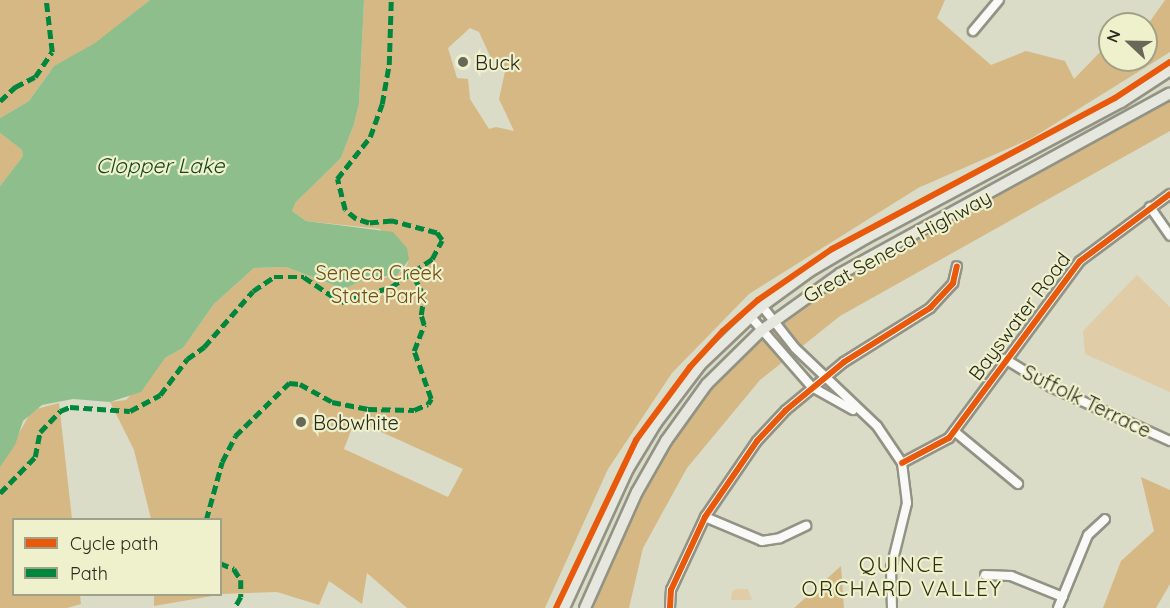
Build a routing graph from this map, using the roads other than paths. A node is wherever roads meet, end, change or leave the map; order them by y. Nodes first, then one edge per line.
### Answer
1 (999, 0) edge
2 (973, 31) dead end
3 (1170, 70) edge
4 (1170, 93) edge
5 (1170, 194) edge
6 (1150, 207) junction
7 (1170, 236) edge
8 (957, 266) dead end
9 (762, 306) junction
10 (750, 316) junction
11 (774, 320) junction
12 (762, 330) junction
13 (1005, 360) junction
14 (824, 378) junction
15 (812, 387) junction
16 (862, 414) junction
17 (954, 431) junction
18 (1170, 441) edge
19 (902, 463) junction
20 (1018, 484) dead end
21 (705, 517) junction
22 (1105, 519) dead end
23 (806, 526) dead end
24 (985, 575) dead end
25 (1063, 597) junction
26 (564, 608) edge
27 (585, 608) edge
28 (670, 608) edge
29 (892, 608) edge
30 (1058, 608) edge

1 - 2 street
3 - 9 main road, Great Seneca Highway
4 - 11 main road, Great Seneca Highway
5 - 6 street, Bayswater Road
6 - 7 street
6 - 13 street, Bayswater Road
8 - 14 street
9 - 10 main road, Great Seneca Highway
9 - 11 street
10 - 12 street
10 - 26 main road, Great Seneca Highway
11 - 12 main road, Great Seneca Highway
11 - 14 street
12 - 15 street
12 - 27 main road, Great Seneca Highway
13 - 17 street, Bayswater Road
13 - 18 street, Suffolk Terrace
14 - 15 street
14 - 16 street
15 - 16 street
15 - 21 street
16 - 19 street
17 - 19 street, Bayswater Road
17 - 20 street
19 - 29 street
21 - 23 street
21 - 28 street
22 - 25 street
24 - 25 street
25 - 30 street

